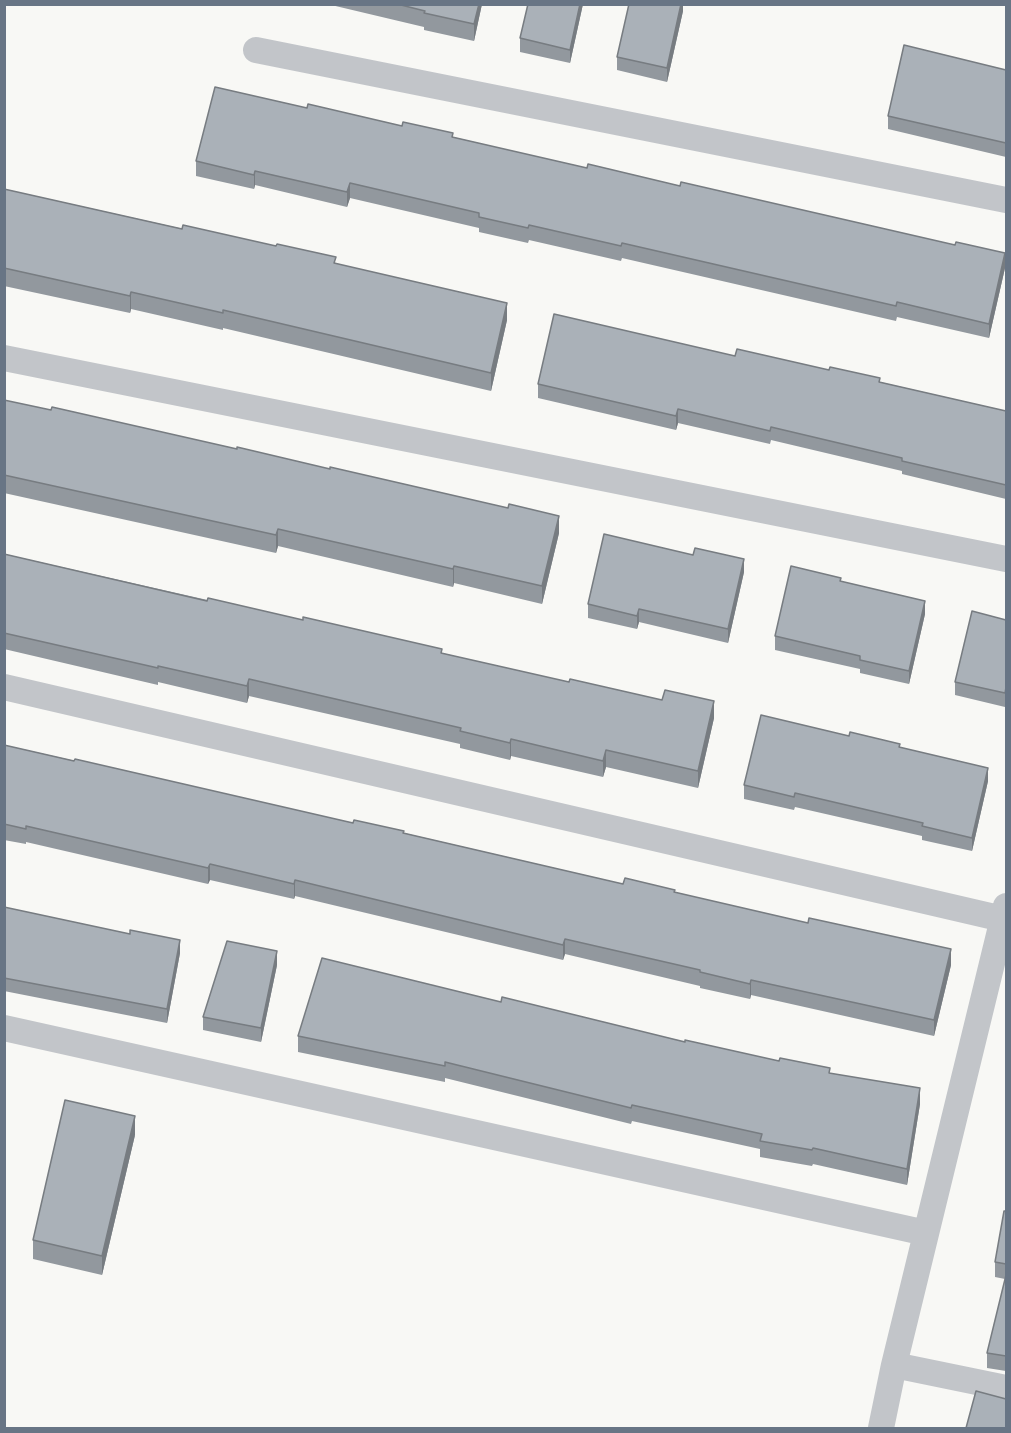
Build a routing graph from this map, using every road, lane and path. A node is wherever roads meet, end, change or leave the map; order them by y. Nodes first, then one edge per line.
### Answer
1 (255, 50) dead end
2 (1006, 200) edge
3 (4, 358) edge
4 (1006, 559) edge
5 (4, 687) edge
6 (1005, 913) edge
7 (4, 1028) edge
8 (926, 1233) junction
9 (894, 1365) junction
10 (1006, 1388) edge
11 (881, 1428) edge

1 - 2 street
3 - 4 street
5 - 6 street
6 - 8 street
7 - 8 street
8 - 9 street
9 - 10 street
9 - 11 street

